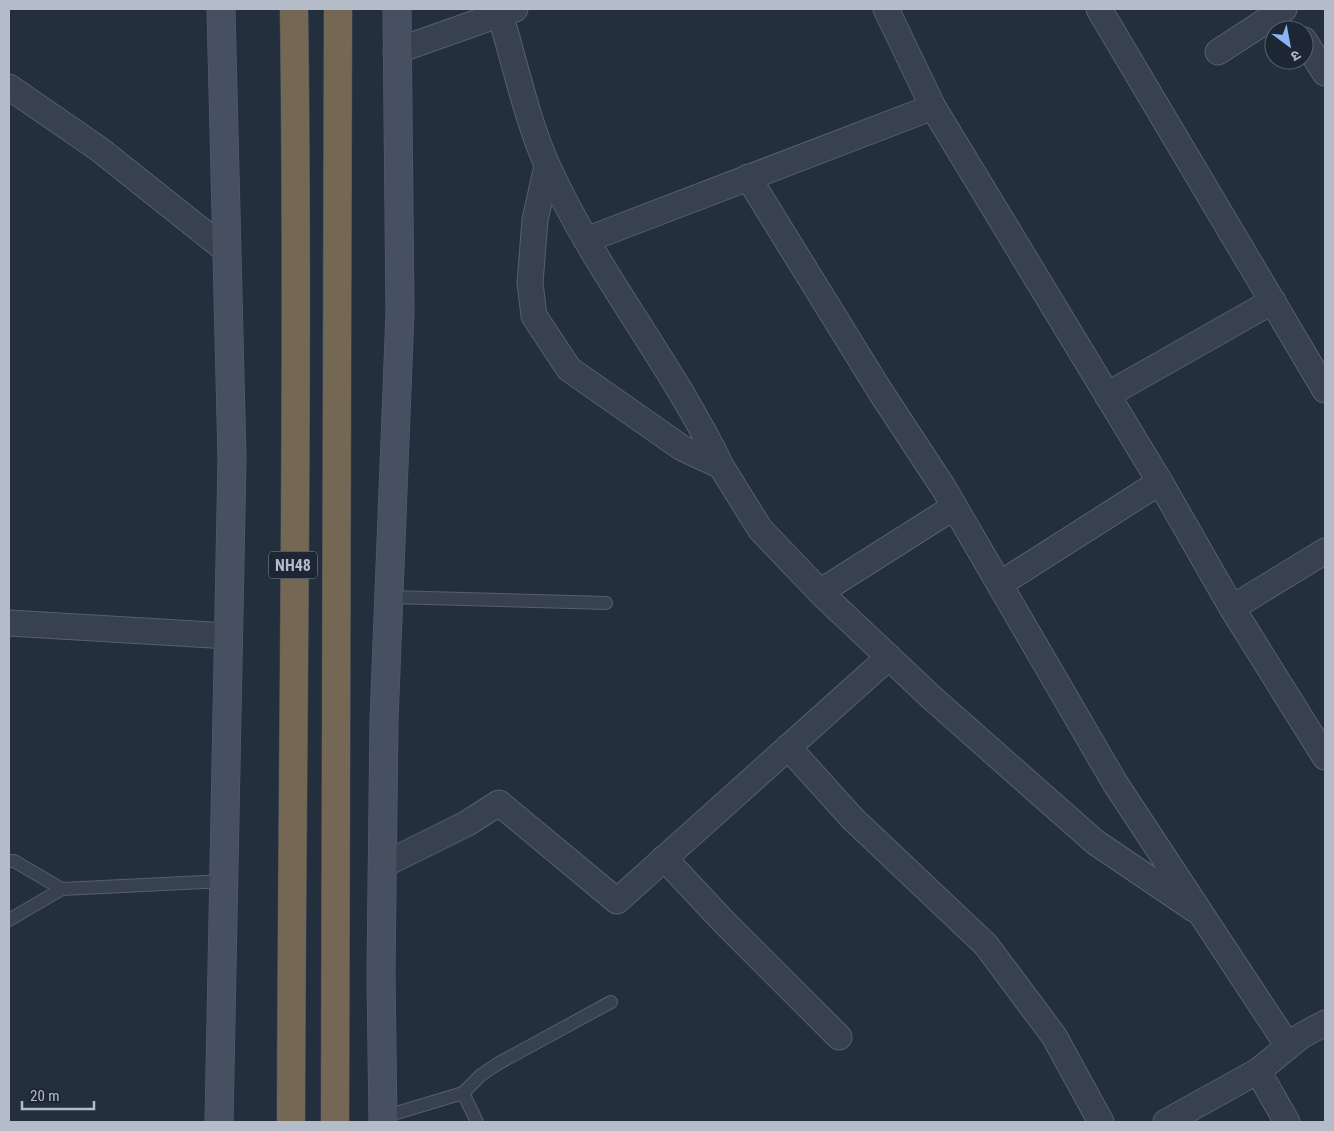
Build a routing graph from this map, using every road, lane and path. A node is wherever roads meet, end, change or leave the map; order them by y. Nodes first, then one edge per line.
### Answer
1 (221, 9) edge
2 (294, 9) edge
3 (338, 9) edge
4 (397, 9) edge
5 (886, 9) edge
6 (1099, 9) edge
7 (1284, 9) edge
8 (507, 11) edge
9 (1291, 20) edge
10 (396, 52) junction
11 (1218, 52) dead end
12 (1314, 56) edge
13 (1325, 73) edge
14 (9, 87) edge
15 (933, 108) junction
16 (548, 166) junction
17 (748, 177) junction
18 (586, 240) junction
19 (226, 250) junction
20 (1273, 301) junction
21 (1325, 390) edge
22 (1107, 395) junction
23 (721, 466) junction
24 (1160, 482) junction
25 (954, 506) junction
26 (1325, 552) edge
27 (1000, 584) junction
28 (820, 592) junction
29 (390, 596) junction
30 (606, 603) dead end
31 (1232, 608) junction
32 (9, 623) edge
33 (229, 636) junction
34 (889, 657) junction
35 (788, 747) junction
36 (1325, 757) edge
37 (664, 858) junction
38 (9, 861) edge
39 (383, 865) junction
40 (224, 881) junction
41 (62, 889) junction
42 (1203, 916) junction
43 (9, 920) edge
44 (611, 1002) dead end
45 (1325, 1023) edge
46 (839, 1037) dead end
47 (1288, 1046) junction
48 (1258, 1071) junction
49 (463, 1093) junction
50 (383, 1120) edge
51 (220, 1122) edge
52 (291, 1122) edge
53 (335, 1122) edge
54 (477, 1122) edge
55 (1102, 1122) edge
56 (1166, 1122) edge
57 (1287, 1122) edge

1 - 19 main road
2 - 52 highway, NH48
3 - 53 highway, NH48
4 - 10 main road
5 - 15 street
6 - 20 street
7 - 9 street
7 - 11 street
8 - 10 street
8 - 16 street
10 - 29 main road
12 - 13 street
14 - 19 street
15 - 17 street
15 - 22 street
16 - 18 street
16 - 23 street
17 - 18 street
17 - 25 street
18 - 23 street
19 - 33 main road
20 - 21 street
20 - 22 street
22 - 24 street
23 - 28 street
24 - 27 street
24 - 31 street
25 - 27 street
25 - 28 street
26 - 31 street
27 - 42 street
28 - 34 street
29 - 30 lane
29 - 39 main road
31 - 36 street
32 - 33 street
33 - 40 main road
34 - 35 street
34 - 42 street
35 - 37 street
35 - 55 street
37 - 39 street
37 - 46 street
38 - 41 lane
39 - 50 main road
40 - 41 lane
40 - 51 main road
41 - 43 lane
42 - 47 street
44 - 49 lane
45 - 47 street
47 - 48 street
48 - 56 street
48 - 57 street
49 - 50 lane
49 - 54 lane

